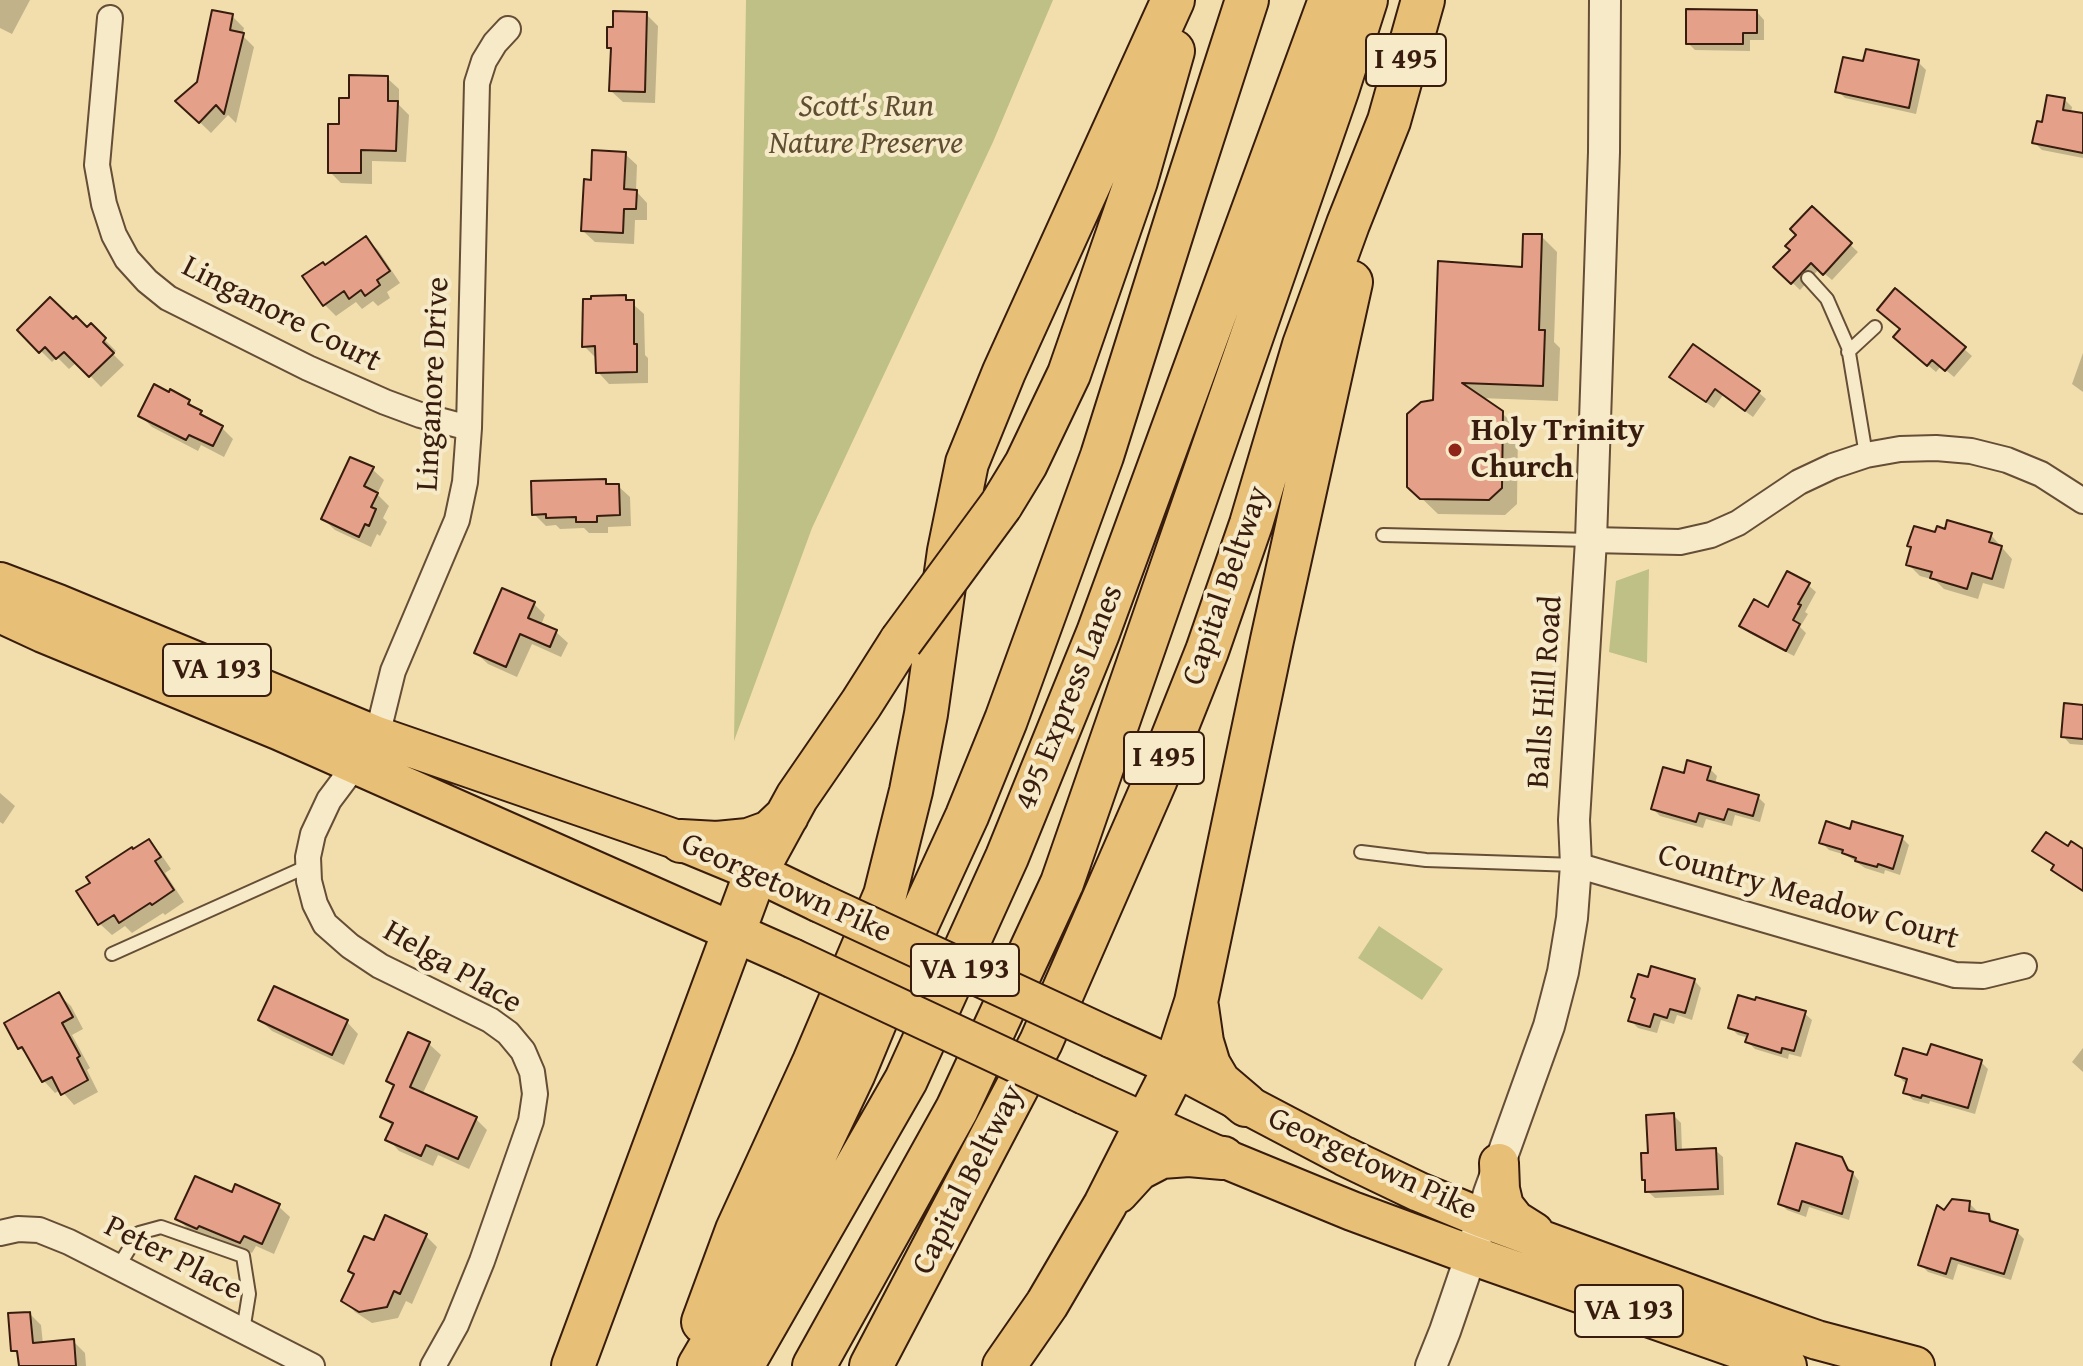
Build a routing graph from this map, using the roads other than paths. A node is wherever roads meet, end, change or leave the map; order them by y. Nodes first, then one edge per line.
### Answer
1 (1173, 0) edge
2 (1187, 0) edge
3 (1247, 0) edge
4 (1330, 0) edge
5 (1366, 0) edge
6 (1423, 0) edge
7 (1605, 0) edge
8 (110, 18) dead end
9 (508, 29) dead end
10 (1389, 121) junction
11 (1808, 278) dead end
12 (1875, 327) dead end
13 (1848, 352) junction
14 (469, 428) junction
15 (1866, 455) junction
16 (2083, 501) edge
17 (1383, 535) dead end
18 (1591, 540) junction
19 (0, 582) edge
20 (0, 613) edge
21 (366, 750) junction
22 (787, 816) junction
23 (681, 841) junction
24 (1361, 852) dead end
25 (1576, 865) junction
26 (308, 866) junction
27 (756, 872) junction
28 (734, 933) junction
29 (112, 954) dead end
30 (2024, 966) dead end
31 (1196, 1002) junction
32 (1175, 1067) junction
33 (1246, 1105) junction
34 (1146, 1123) junction
35 (1223, 1158) junction
36 (1499, 1163) junction
37 (1105, 1205) junction
38 (1482, 1218) junction
39 (0, 1233) edge
40 (1557, 1246) junction
41 (1471, 1255) junction
42 (118, 1267) junction
43 (243, 1331) junction
44 (312, 1366) edge
45 (433, 1366) edge
46 (573, 1366) edge
47 (687, 1366) edge
48 (699, 1366) edge
49 (742, 1366) edge
50 (814, 1366) edge
51 (871, 1366) edge
52 (1004, 1366) edge
53 (1431, 1366) edge
54 (1787, 1366) edge
55 (1915, 1366) edge

1 - 47 highway
2 - 22 highway, bridge
3 - 48 highway
4 - 49 highway, 495 Express Lanes
5 - 50 highway, 495 Express Lanes
6 - 10 highway, Capital Beltway / I 495
7 - 18 street, Balls Hill Road
8 - 14 street, Linganore Court
9 - 14 street, Linganore Drive
10 - 31 highway
10 - 51 highway, Capital Beltway / I 495
11 - 13 lane
12 - 13 lane
13 - 15 lane
14 - 21 street, Linganore Drive
15 - 16 street
15 - 18 street
17 - 18 lane
18 - 25 street, Balls Hill Road
19 - 21 main road, Georgetown Pike / VA 193
20 - 21 main road, Georgetown Pike / VA 193
21 - 23 main road, Georgetown Pike / VA 193
21 - 26 street, Helga Place
21 - 28 main road, Georgetown Pike
22 - 23 highway
22 - 27 highway
23 - 27 main road, Georgetown Pike / VA 193
24 - 25 lane
25 - 30 street, Country Meadow Court
25 - 36 street, Balls Hill Road
26 - 29 lane
26 - 45 street, Helga Place
27 - 28 highway
27 - 32 main road, Georgetown Pike / VA 193, bridge
28 - 34 main road, Georgetown Pike, bridge
28 - 46 highway
31 - 32 highway
31 - 33 highway
32 - 33 main road, Georgetown Pike / VA 193
32 - 34 highway
33 - 38 main road, Georgetown Pike / VA 193
34 - 35 main road, Georgetown Pike
34 - 37 highway
35 - 37 highway
35 - 41 main road, Georgetown Pike / VA 193
36 - 38 street, Balls Hill Road
36 - 40 main road
37 - 52 highway
38 - 40 main road, Georgetown Pike / VA 193
38 - 41 street, Balls Hill Road
39 - 42 street, Peter Place
40 - 55 main road, Georgetown Pike / VA 193
41 - 53 street, Balls Hill Road
41 - 54 main road, Georgetown Pike / VA 193
42 - 43 street, Peter Place
42 - 43 lane
43 - 44 street, Peter Place

